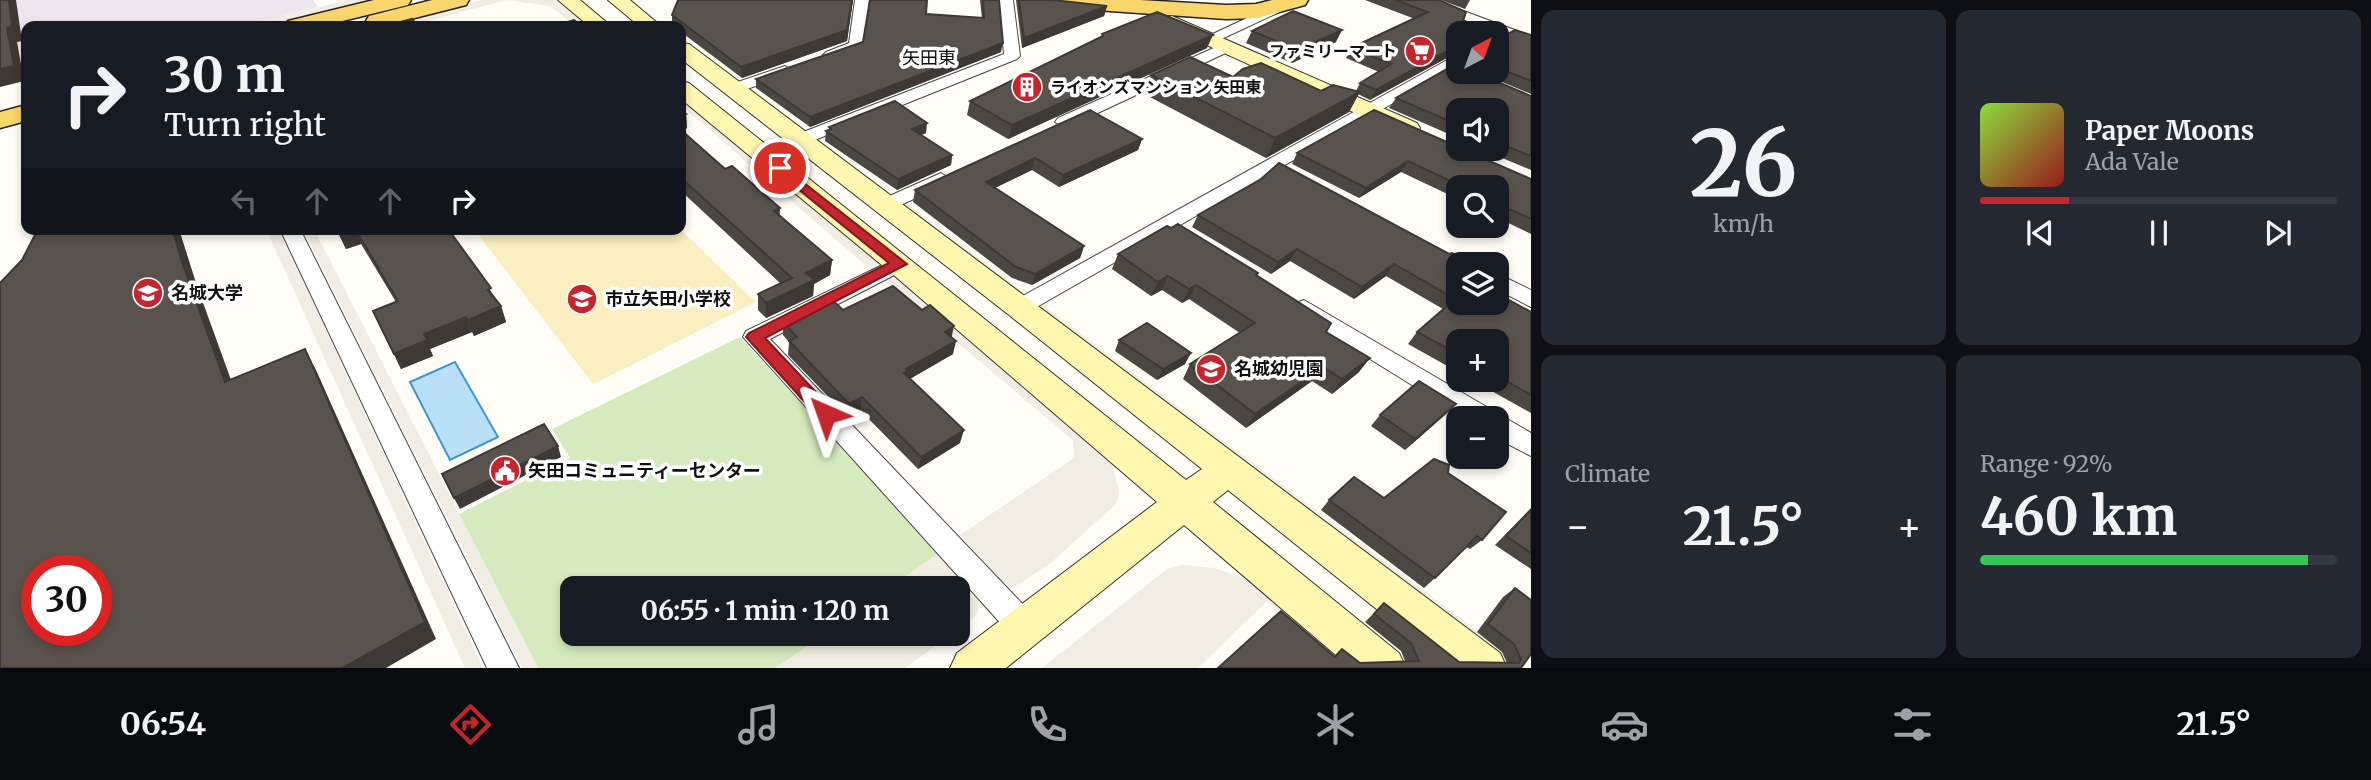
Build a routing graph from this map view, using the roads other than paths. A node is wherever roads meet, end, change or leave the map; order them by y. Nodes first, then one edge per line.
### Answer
1 (400, 0) edge
2 (458, 0) edge
3 (568, 0) edge
4 (618, 0) edge
5 (862, 0) edge
6 (1006, 0) edge
7 (1037, 0) edge
8 (1211, 0) edge
9 (1217, 0) edge
10 (1238, 0) edge
11 (1421, 0) edge
12 (1292, 2) edge
13 (1135, 4) edge
14 (316, 21) edge
15 (378, 21) edge
16 (595, 21) edge
17 (645, 21) edge
18 (1469, 21) edge
19 (1509, 37) edge
20 (1531, 41) edge
21 (1219, 43) junction
22 (686, 53) edge
23 (819, 59) edge
24 (794, 68) edge
25 (1446, 74) edge
26 (732, 89) junction
27 (686, 92) edge
28 (21, 96) edge
29 (0, 101) edge
30 (1368, 110) junction
31 (21, 114) edge
32 (0, 120) edge
33 (1043, 132) edge
34 (1430, 138) edge
35 (799, 140) junction
36 (1272, 164) junction
37 (957, 172) edge
38 (1296, 177) edge
39 (883, 206) junction
40 (1167, 224) junction
41 (293, 235) edge
42 (1191, 239) edge
43 (900, 264) junction
44 (1509, 288) edge
45 (1285, 296) edge
46 (1531, 299) edge
47 (1020, 307) junction
48 (1465, 406) edge
49 (1509, 433) edge
50 (1531, 446) edge
51 (1228, 469) junction
52 (1184, 503) junction
53 (1023, 626) junction
54 (503, 668) edge
55 (972, 668) edge
56 (1384, 668) edge
57 (1485, 668) edge

1 - 14 main road
2 - 15 main road
3 - 16 street
4 - 17 street
5 - 23 street
6 - 35 street
7 - 13 main road
8 - 9 main road
9 - 10 main road
11 - 18 street
12 - 13 main road
12 - 21 street
13 - 21 street
19 - 20 street
21 - 30 street
21 - 33 street
22 - 26 street
24 - 26 street
25 - 30 street
26 - 35 street
27 - 43 street
28 - 29 main road
30 - 34 street
30 - 36 street
31 - 32 main road
35 - 39 street
36 - 38 street
36 - 40 street
37 - 39 street
39 - 47 street
40 - 42 street
40 - 47 street
41 - 54 street
43 - 52 street
43 - 53 street
44 - 46 street
45 - 48 street
47 - 51 street
49 - 50 street
51 - 52 street
51 - 57 street
52 - 53 street
52 - 56 street
53 - 55 street

